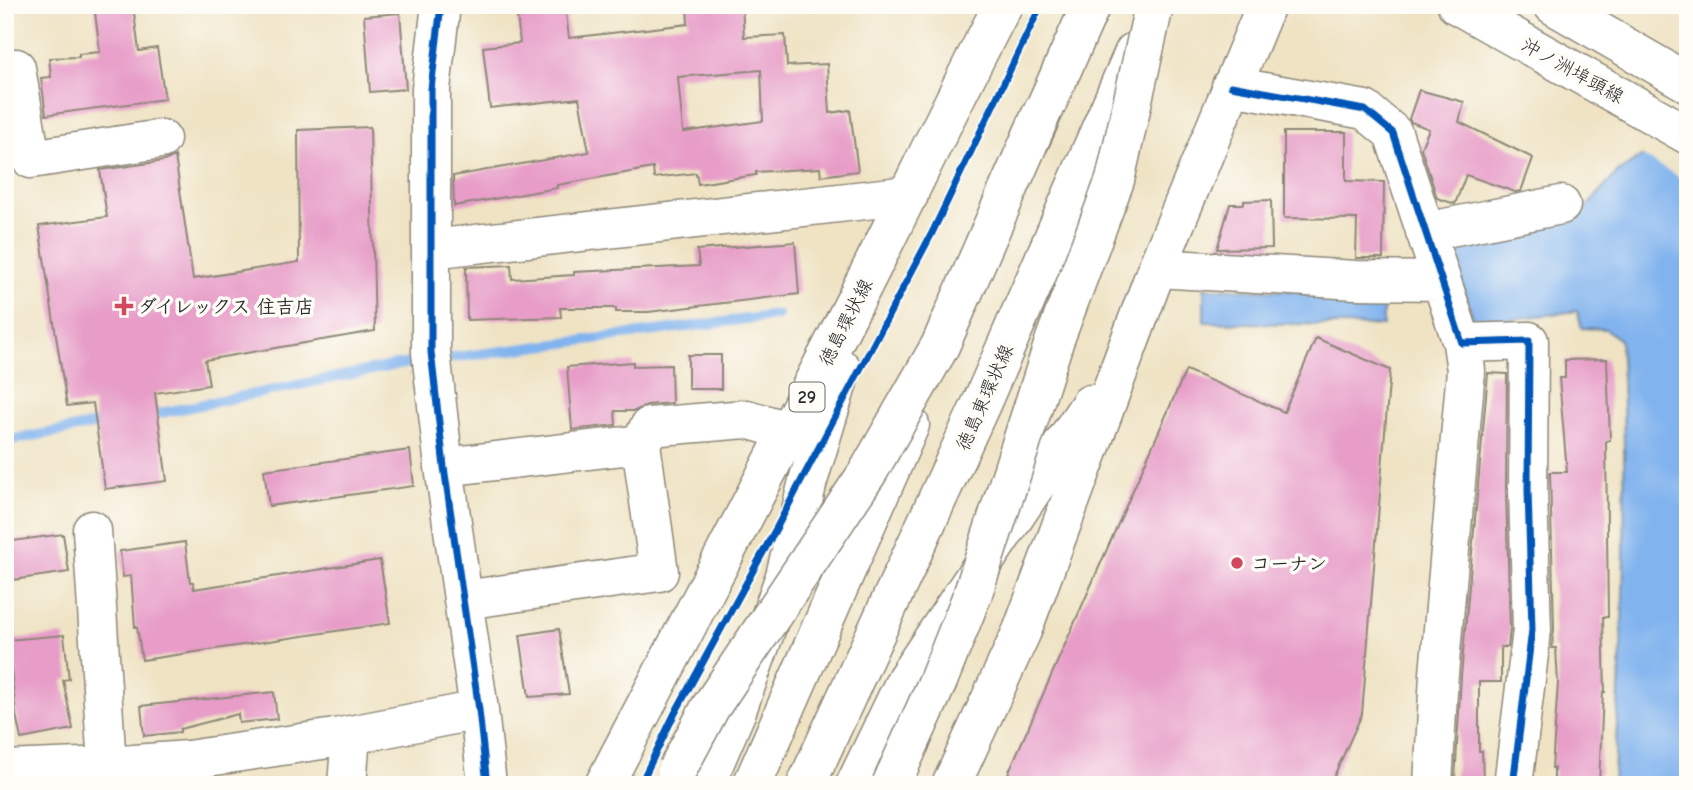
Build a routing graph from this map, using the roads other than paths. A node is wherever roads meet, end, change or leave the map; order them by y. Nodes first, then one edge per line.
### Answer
1 (441, 5) edge
2 (1003, 5) edge
3 (1091, 5) edge
4 (1266, 5) edge
5 (1457, 5) edge
6 (1553, 5) edge
7 (1154, 6) edge
8 (5, 68) edge
9 (1688, 83) edge
10 (1231, 86) junction
11 (1043, 110) junction
12 (1675, 128) edge
13 (161, 139) dead end
14 (909, 195) junction
15 (1561, 205) dead end
16 (1425, 232) junction
17 (431, 249) junction
18 (1155, 276) junction
19 (1441, 281) junction
20 (1462, 343) junction
21 (789, 431) junction
22 (641, 444) junction
23 (444, 467) junction
24 (92, 530) dead end
25 (464, 600) junction
26 (479, 710) junction
27 (351, 735) junction
28 (5, 770) edge
29 (122, 771) edge
30 (684, 780) edge
31 (347, 785) edge
32 (487, 785) edge
33 (604, 785) edge
34 (752, 785) edge
35 (806, 785) edge
36 (855, 785) edge
37 (891, 785) edge
38 (951, 785) edge
39 (1433, 785) edge
40 (1513, 785) edge

1 - 17 main road
2 - 14 main road, 徳島環状線 / 29
3 - 11 main road
4 - 10 main road
5 - 12 main road, 沖ノ洲埠頭線
6 - 9 main road
7 - 35 main road, 徳島東環状線, bridge
7 - 37 main road, bridge
8 - 13 main road
10 - 16 main road
10 - 18 main road
11 - 30 main road, bridge
11 - 34 main road, bridge
14 - 17 main road
14 - 21 main road, 徳島環状線 / 29
14 - 30 main road
15 - 16 main road
16 - 19 main road
17 - 23 main road
18 - 19 main road
18 - 36 main road
18 - 38 main road
19 - 20 main road
20 - 39 main road
20 - 40 main road
21 - 22 main road
21 - 33 main road, 徳島環状線 / 29
22 - 23 main road
22 - 25 main road
23 - 25 main road
24 - 29 main road
25 - 26 main road
26 - 27 main road
26 - 32 main road
27 - 29 main road
27 - 31 main road
28 - 29 main road

